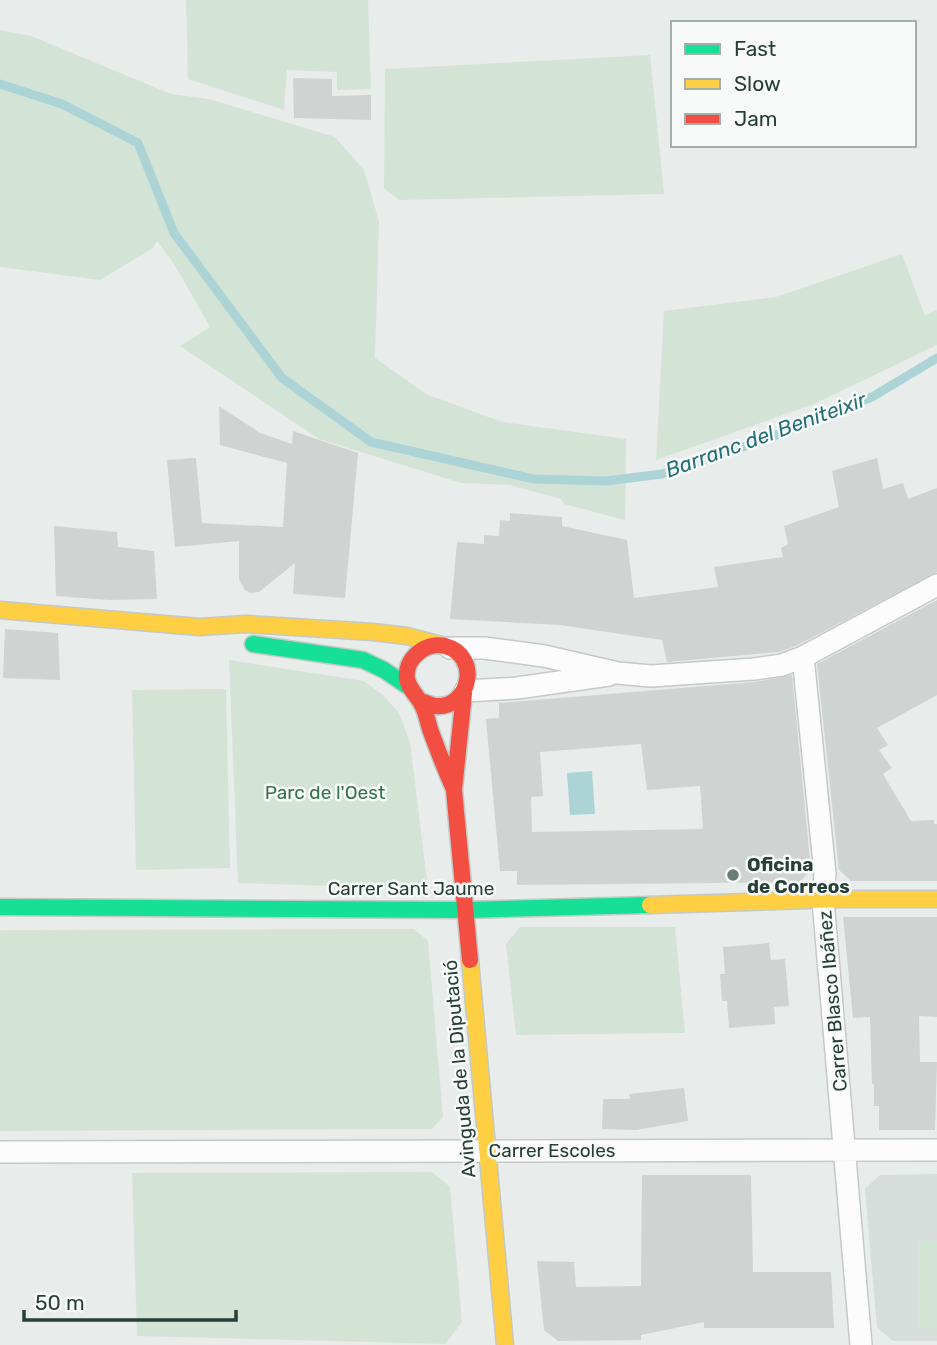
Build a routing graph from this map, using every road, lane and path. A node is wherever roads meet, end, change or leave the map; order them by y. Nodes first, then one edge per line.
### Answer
1 (937, 585) edge
2 (0, 610) edge
3 (198, 627) junction
4 (446, 646) junction
5 (803, 657) junction
6 (618, 673) junction
7 (409, 687) junction
8 (464, 692) junction
9 (420, 701) junction
10 (454, 790) junction
11 (937, 898) edge
12 (823, 900) junction
13 (0, 907) edge
14 (465, 910) junction
15 (488, 1150) junction
16 (845, 1150) junction
17 (937, 1150) edge
18 (0, 1152) edge
19 (505, 1345) edge
20 (861, 1345) edge

1 - 5 street
2 - 3 street
3 - 4 street
3 - 7 street
4 - 6 street
4 - 7 street
4 - 8 street
5 - 6 street
5 - 12 street, Carrer Blasco Ibáñez
6 - 8 street
7 - 9 street
8 - 9 street
8 - 10 street, Avinguda de la Diputació
9 - 10 street, Avinguda de la Diputació
10 - 14 street, Avinguda de la Diputació
11 - 12 street, Carrer Sant Jaume
12 - 14 street, Carrer Sant Jaume
12 - 16 street, Carrer Blasco Ibáñez
13 - 14 street, Carrer Sant Jaume
14 - 15 street, Avinguda de la Diputació
15 - 16 street, Carrer Escoles
15 - 18 street, Carrer Escoles
15 - 19 street, Avinguda de la Diputació
16 - 17 street, Carrer Escoles
16 - 20 street, Carrer Blasco Ibáñez

